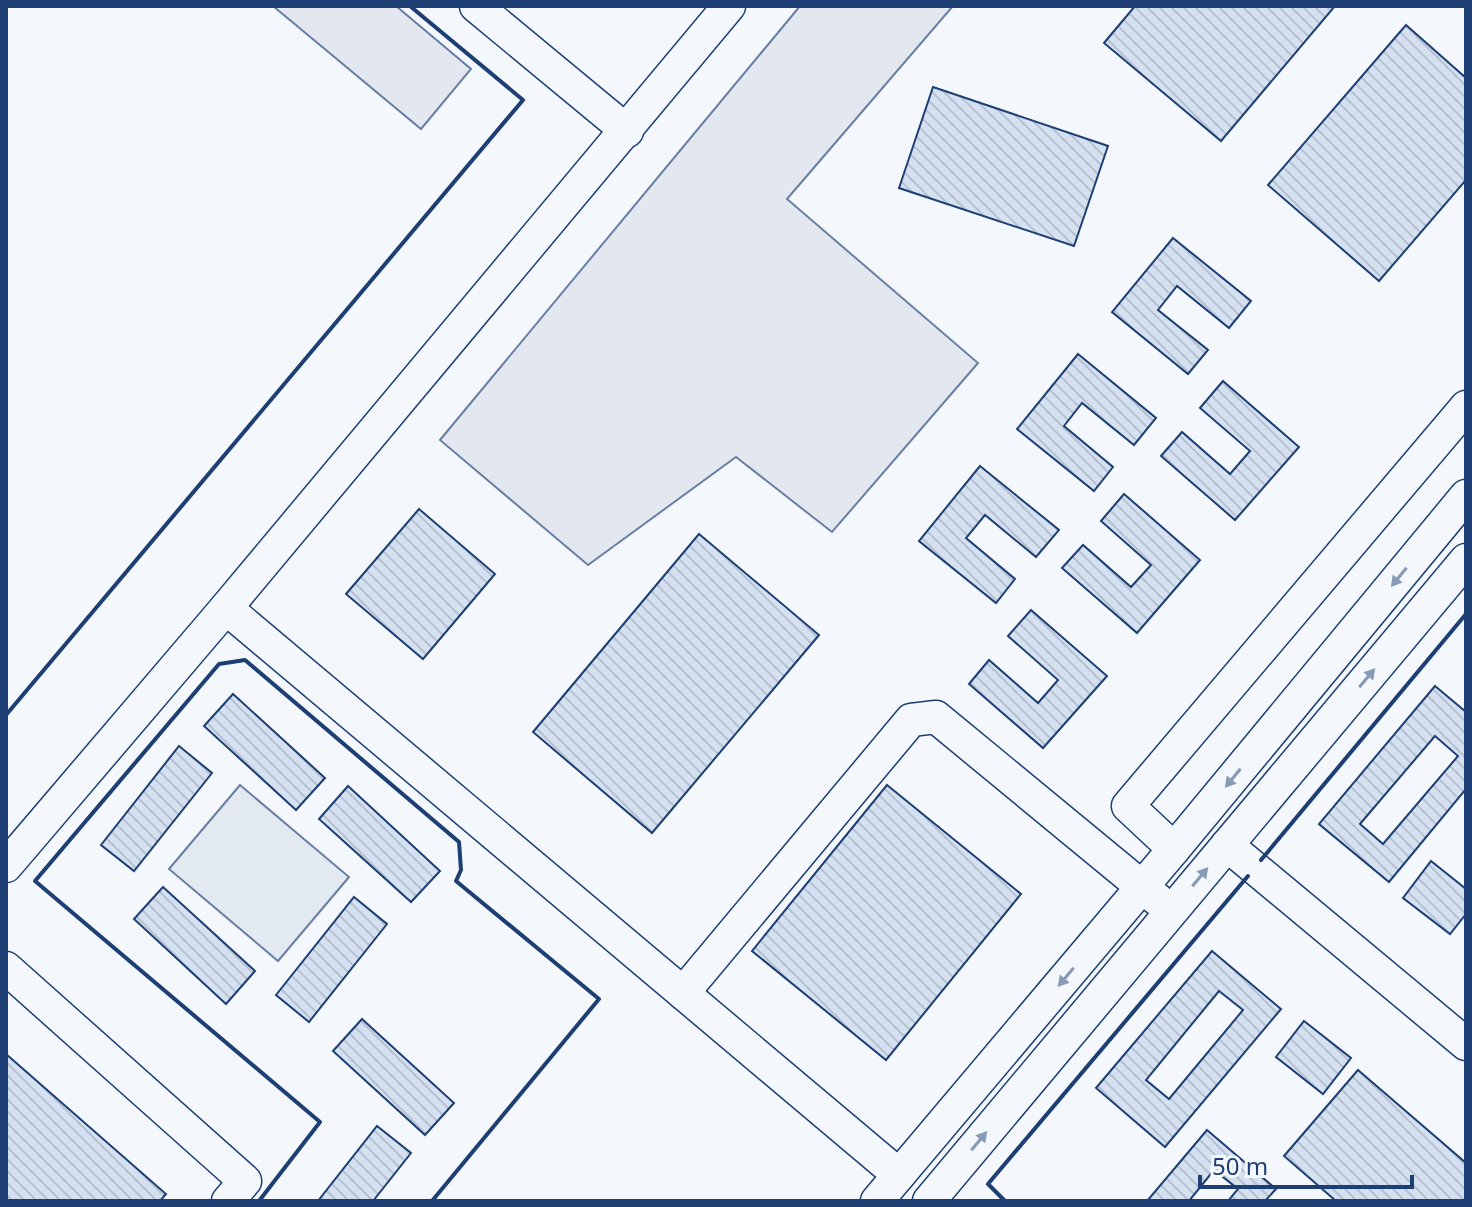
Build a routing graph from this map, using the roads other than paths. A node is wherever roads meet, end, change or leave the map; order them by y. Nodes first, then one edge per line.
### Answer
1 (476, 6) edge
2 (729, 6) edge
3 (627, 131) junction
4 (1466, 407) edge
5 (1466, 496) edge
6 (1432, 536) junction
7 (1466, 560) edge
8 (226, 608) junction
9 (1227, 845) junction
10 (1174, 849) junction
11 (6, 866) edge
12 (1141, 886) junction
13 (1172, 911) junction
14 (6, 968) edge
15 (683, 993) junction
16 (1466, 1044) edge
17 (899, 1175) junction
18 (228, 1201) edge
19 (877, 1201) edge
20 (930, 1201) edge

1 - 3 street
2 - 3 street
3 - 8 street
4 - 10 street
5 - 6 street
6 - 7 street
6 -> 10 street
9 -> 7 street
8 - 11 street
8 - 15 street
13 -> 9 street
9 - 16 street
10 - 12 street
12 - 13 street
12 - 15 street
12 -> 17 street
20 -> 13 street
14 - 18 street
15 - 17 street
17 - 19 street

